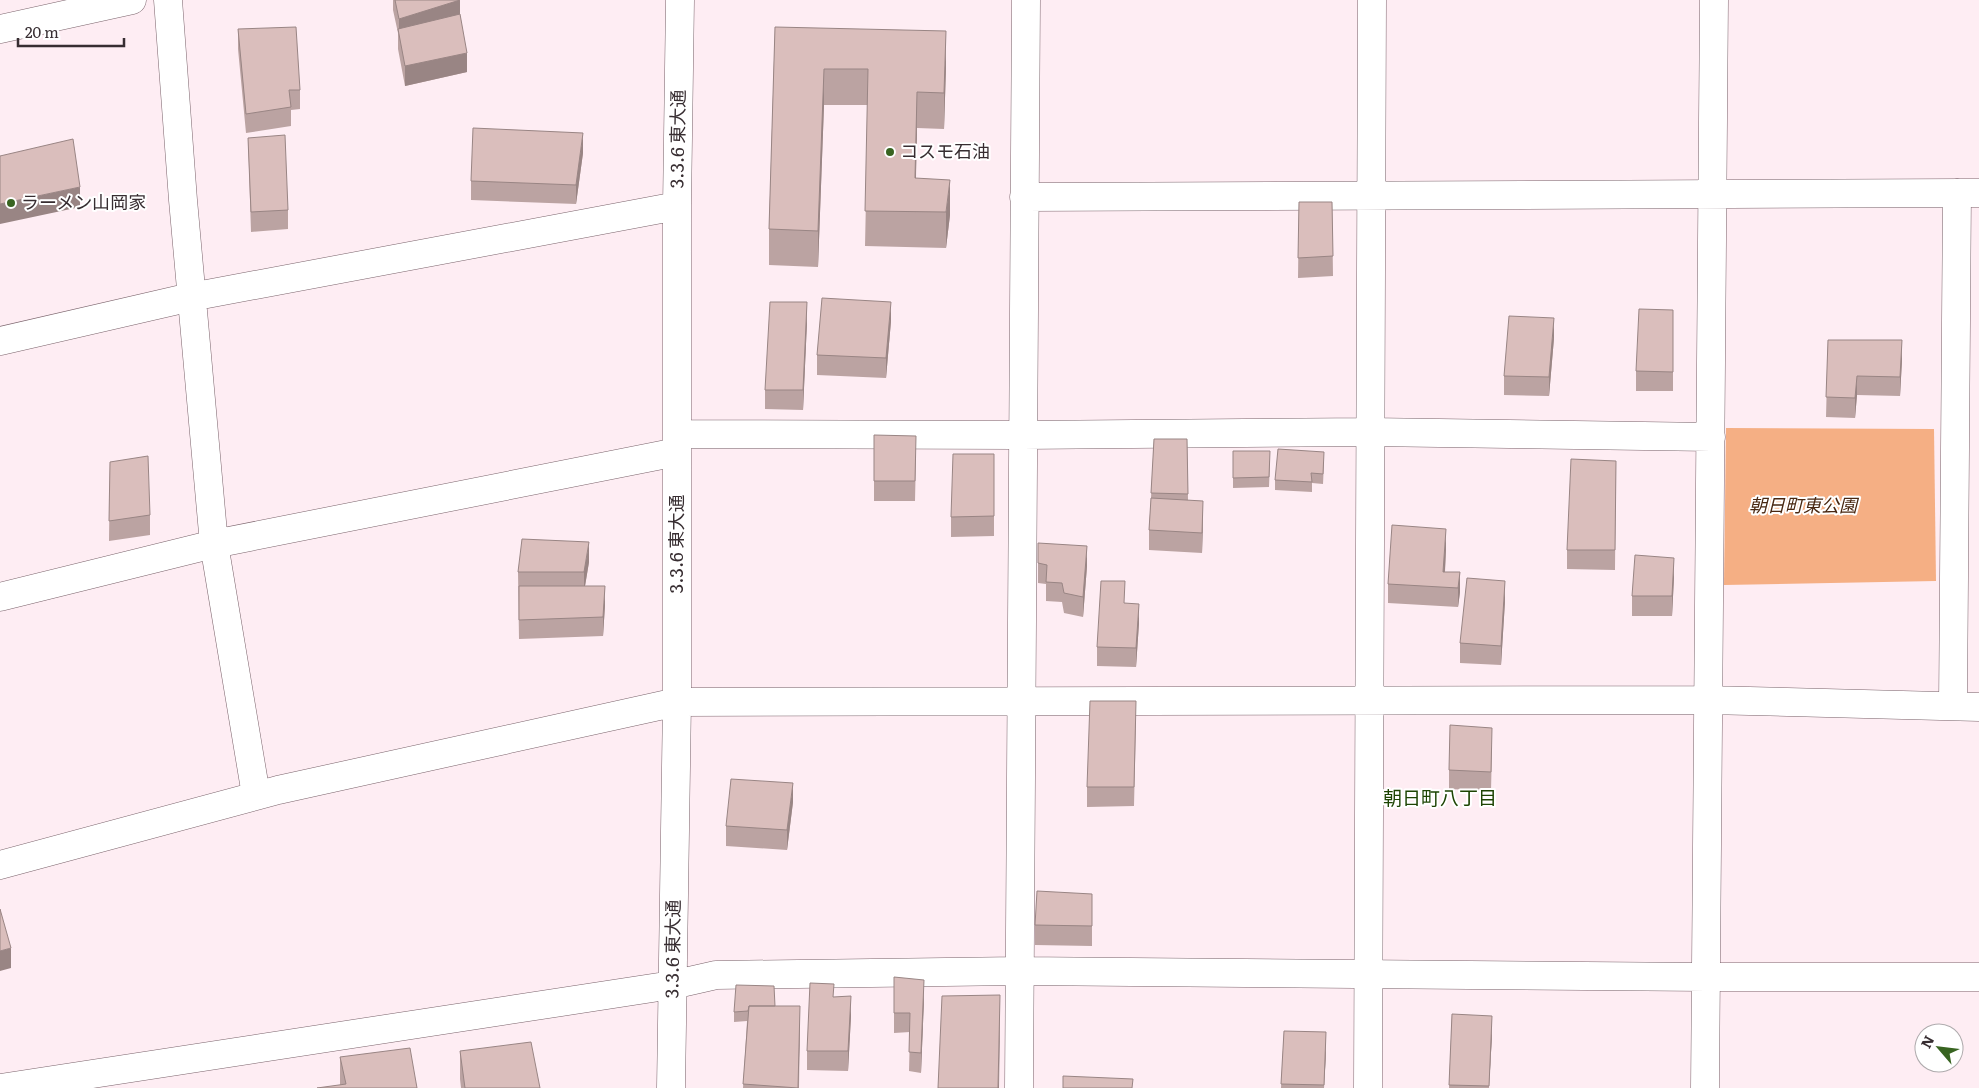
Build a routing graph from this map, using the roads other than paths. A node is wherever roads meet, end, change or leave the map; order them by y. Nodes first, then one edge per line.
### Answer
1 (132, 0) edge
2 (168, 0) edge
3 (680, 0) edge
4 (1026, 0) edge
5 (1372, 0) edge
6 (1714, 0) edge
7 (0, 29) edge
8 (1968, 193) edge
9 (1372, 194) junction
10 (1712, 195) junction
11 (1024, 198) junction
12 (677, 206) junction
13 (191, 298) junction
14 (0, 341) edge
15 (1370, 432) junction
16 (1023, 436) junction
17 (1711, 437) junction
18 (677, 443) junction
19 (214, 544) junction
20 (0, 597) edge
21 (1370, 699) junction
22 (1708, 700) junction
23 (1022, 701) junction
24 (677, 702) junction
25 (1966, 707) edge
26 (256, 796) junction
27 (0, 865) edge
28 (1020, 971) junction
29 (1369, 974) junction
30 (1706, 977) junction
31 (1979, 977) edge
32 (672, 985) junction
33 (1, 1088) edge
34 (671, 1088) edge
35 (1019, 1088) edge
36 (1368, 1088) edge
37 (1705, 1088) edge

1 - 7 street
2 - 13 street
3 - 12 street, 3.3.6 東大通
4 - 11 street
5 - 9 street
6 - 10 street
8 - 10 street
8 - 25 street
9 - 10 street
9 - 11 street
9 - 15 street
10 - 17 street
11 - 16 street
12 - 13 street
12 - 18 street, 3.3.6 東大通
13 - 14 street
13 - 19 street
15 - 16 street
15 - 17 street
15 - 21 street
16 - 18 street
16 - 23 street
17 - 22 street
18 - 19 street
18 - 24 street, 3.3.6 東大通
19 - 20 street
19 - 26 street
21 - 22 street
21 - 23 street
21 - 29 street
22 - 25 street
22 - 30 street
23 - 24 street
23 - 28 street
24 - 26 street
24 - 32 street, 3.3.6 東大通
26 - 27 street
28 - 29 street
28 - 32 street
28 - 35 street
29 - 30 street
29 - 36 street
30 - 31 street
30 - 37 street
32 - 33 street
32 - 34 street, 3.3.6 東大通

